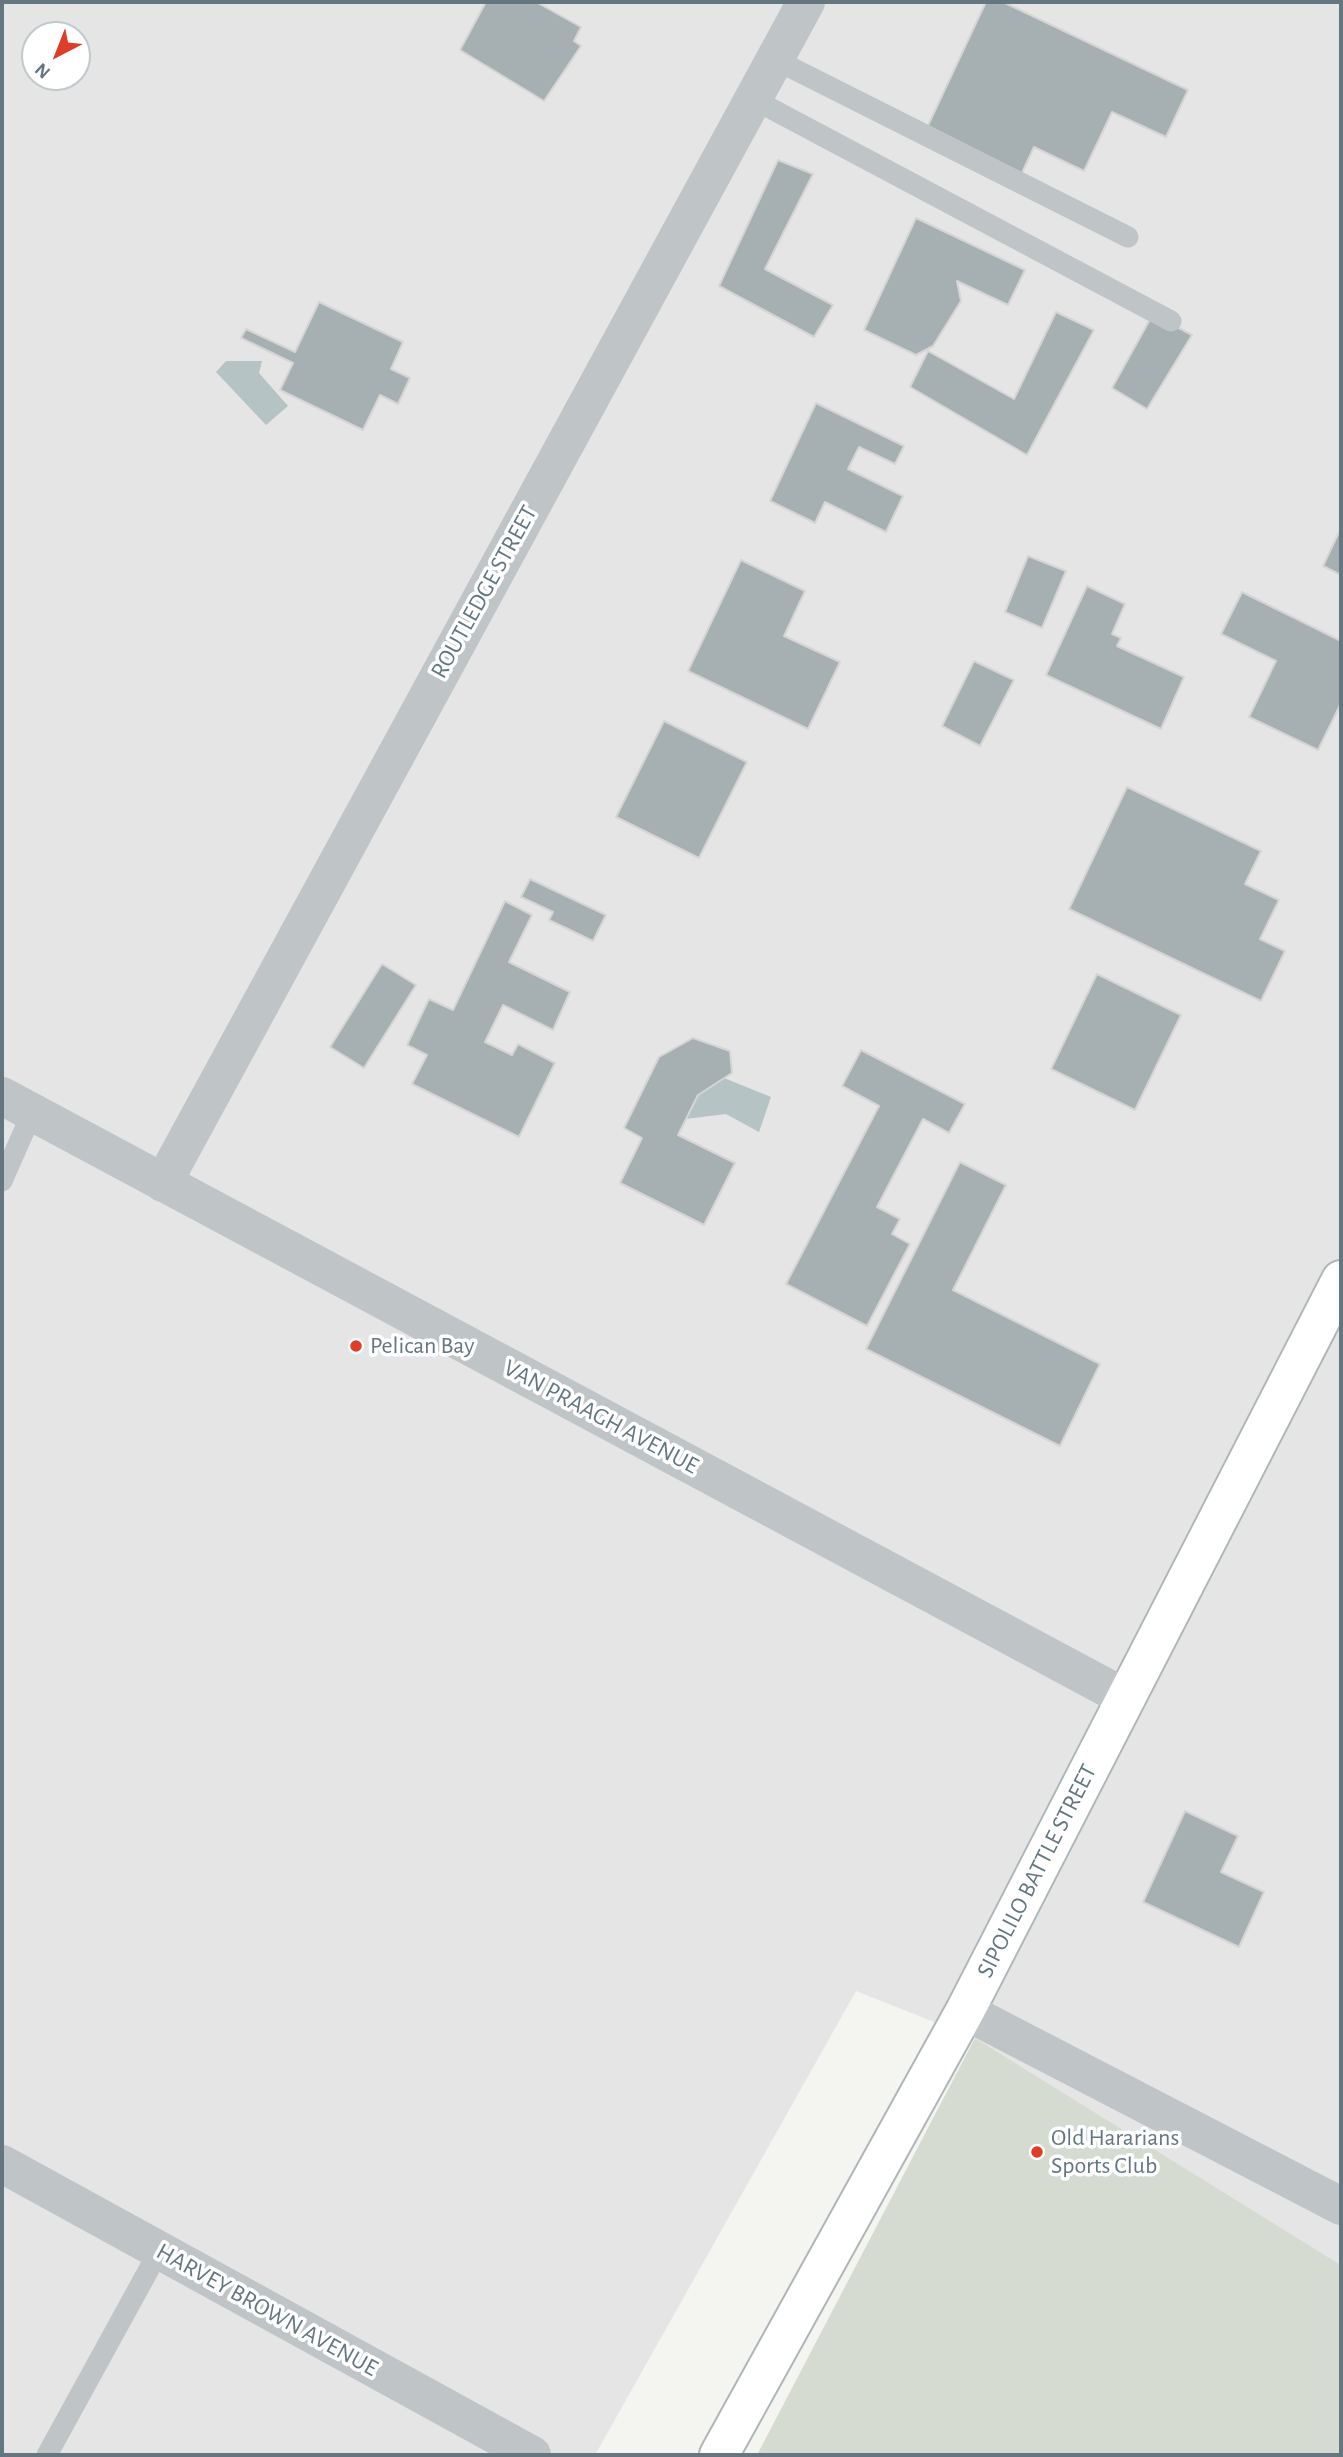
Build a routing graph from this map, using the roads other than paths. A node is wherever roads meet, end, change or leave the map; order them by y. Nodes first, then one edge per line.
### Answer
1 (802, 3) edge
2 (776, 60) junction
3 (753, 99) junction
4 (1128, 237) dead end
5 (1171, 321) dead end
6 (17, 1105) edge
7 (2, 1181) edge
8 (163, 1183) junction
9 (1341, 1280) edge
10 (1126, 1698) junction
11 (965, 2011) junction
12 (2, 2164) edge
13 (1341, 2206) edge
14 (159, 2251) junction
15 (47, 2455) edge
16 (531, 2455) edge
17 (719, 2455) edge

1 - 2 street, ROUTLEDGE STREET
2 - 3 street, ROUTLEDGE STREET
2 - 4 lane
3 - 5 lane
3 - 8 street, ROUTLEDGE STREET
6 - 7 lane
6 - 8 street, VAN PRAAGH AVENUE
8 - 10 street, VAN PRAAGH AVENUE
9 - 10 main road, SIPOLILO BATTLE STREET
10 - 11 main road, SIPOLILO BATTLE STREET
11 - 13 street
11 - 17 main road, SIPOLILO BATTLE STREET
12 - 14 street, HARVEY BROWN AVENUE
14 - 15 lane
14 - 16 street, HARVEY BROWN AVENUE

